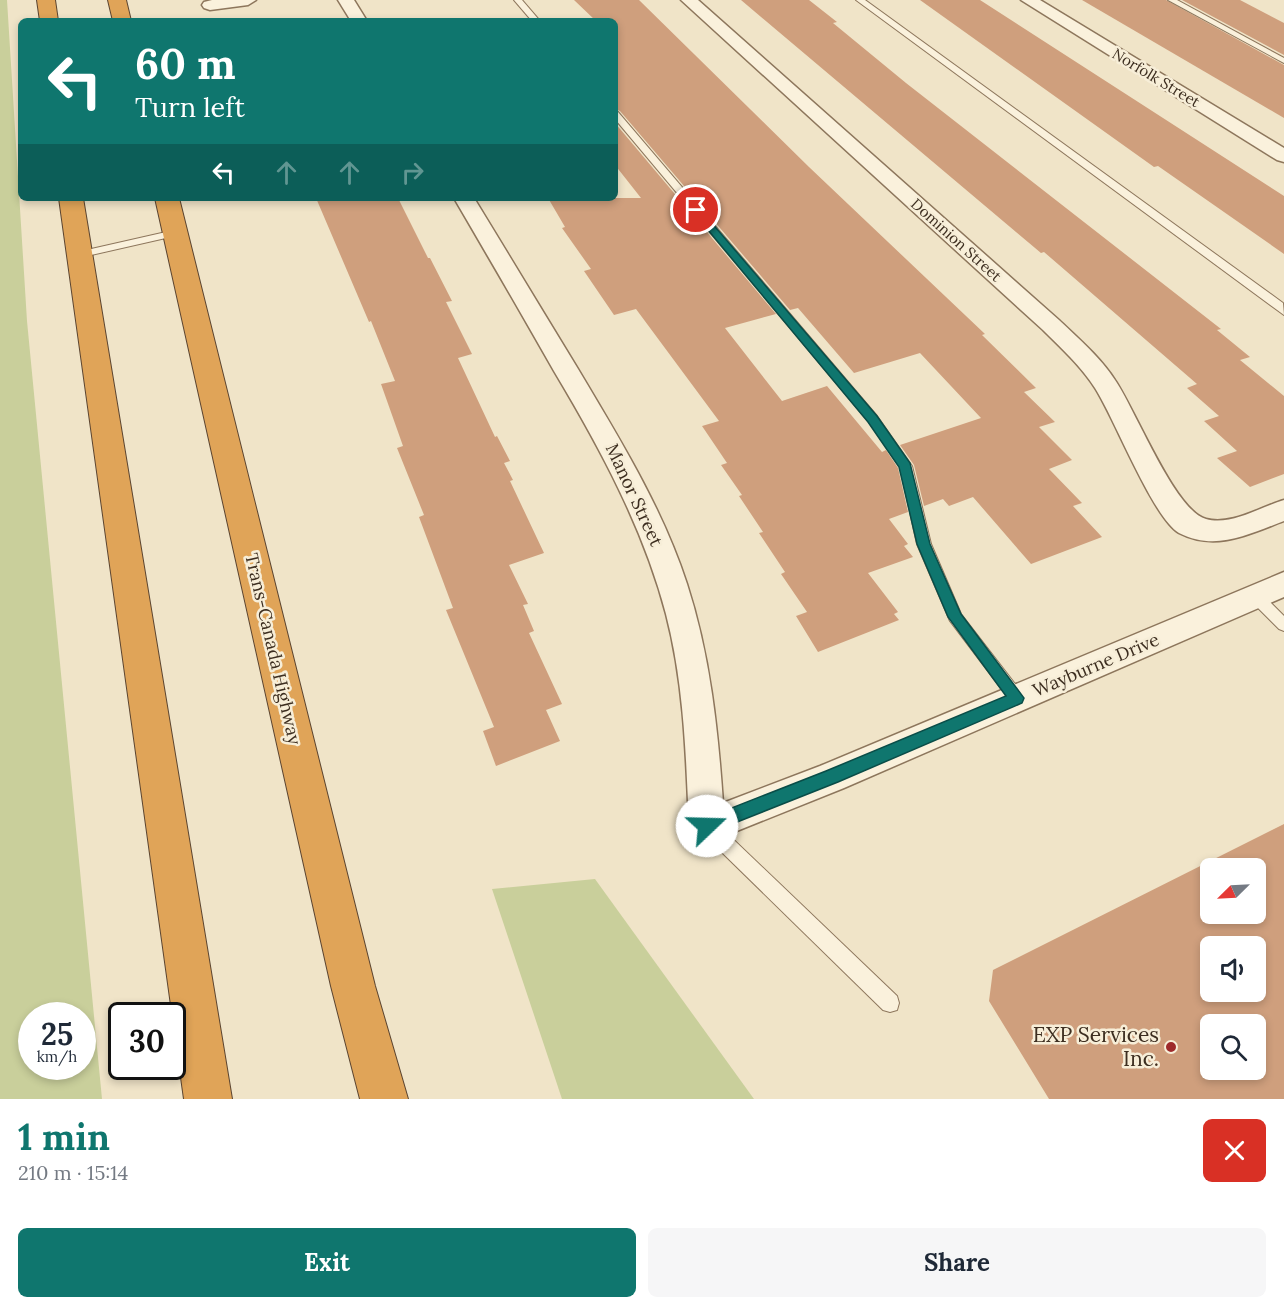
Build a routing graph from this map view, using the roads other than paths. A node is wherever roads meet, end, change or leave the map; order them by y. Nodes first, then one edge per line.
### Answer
1 (46, 0) edge
2 (117, 0) edge
3 (248, 0) edge
4 (346, 0) edge
5 (518, 0) edge
6 (689, 0) edge
7 (860, 0) edge
8 (1029, 0) edge
9 (1172, 0) edge
10 (210, 5) dead end
11 (49, 18) edge
12 (121, 18) edge
13 (357, 18) edge
14 (533, 18) edge
15 (1284, 61) edge
16 (618, 118) edge
17 (1284, 156) edge
18 (71, 201) edge
19 (168, 201) edge
20 (466, 201) edge
21 (175, 233) junction
22 (78, 255) junction
23 (1284, 312) edge
24 (1284, 510) edge
25 (1284, 584) edge
26 (1255, 596) junction
27 (1284, 626) edge
28 (1017, 698) junction
29 (707, 826) junction
30 (890, 1003) dead end
31 (208, 1099) edge
32 (384, 1099) edge

1 - 11 highway
2 - 12 highway
3 - 10 street
4 - 13 street
5 - 14 lane
6 - 24 street, Dominion Street
7 - 23 lane
8 - 17 street, Norfolk Street
9 - 15 lane
16 - 28 lane
18 - 22 highway
19 - 21 highway, Trans-Canada Highway
20 - 29 street, Manor Street
21 - 22 lane
21 - 32 highway, Trans-Canada Highway
22 - 31 highway
25 - 26 street, Wayburne Drive
26 - 27 lane
26 - 28 street, Wayburne Drive
28 - 29 street, Wayburne Drive
29 - 30 lane

